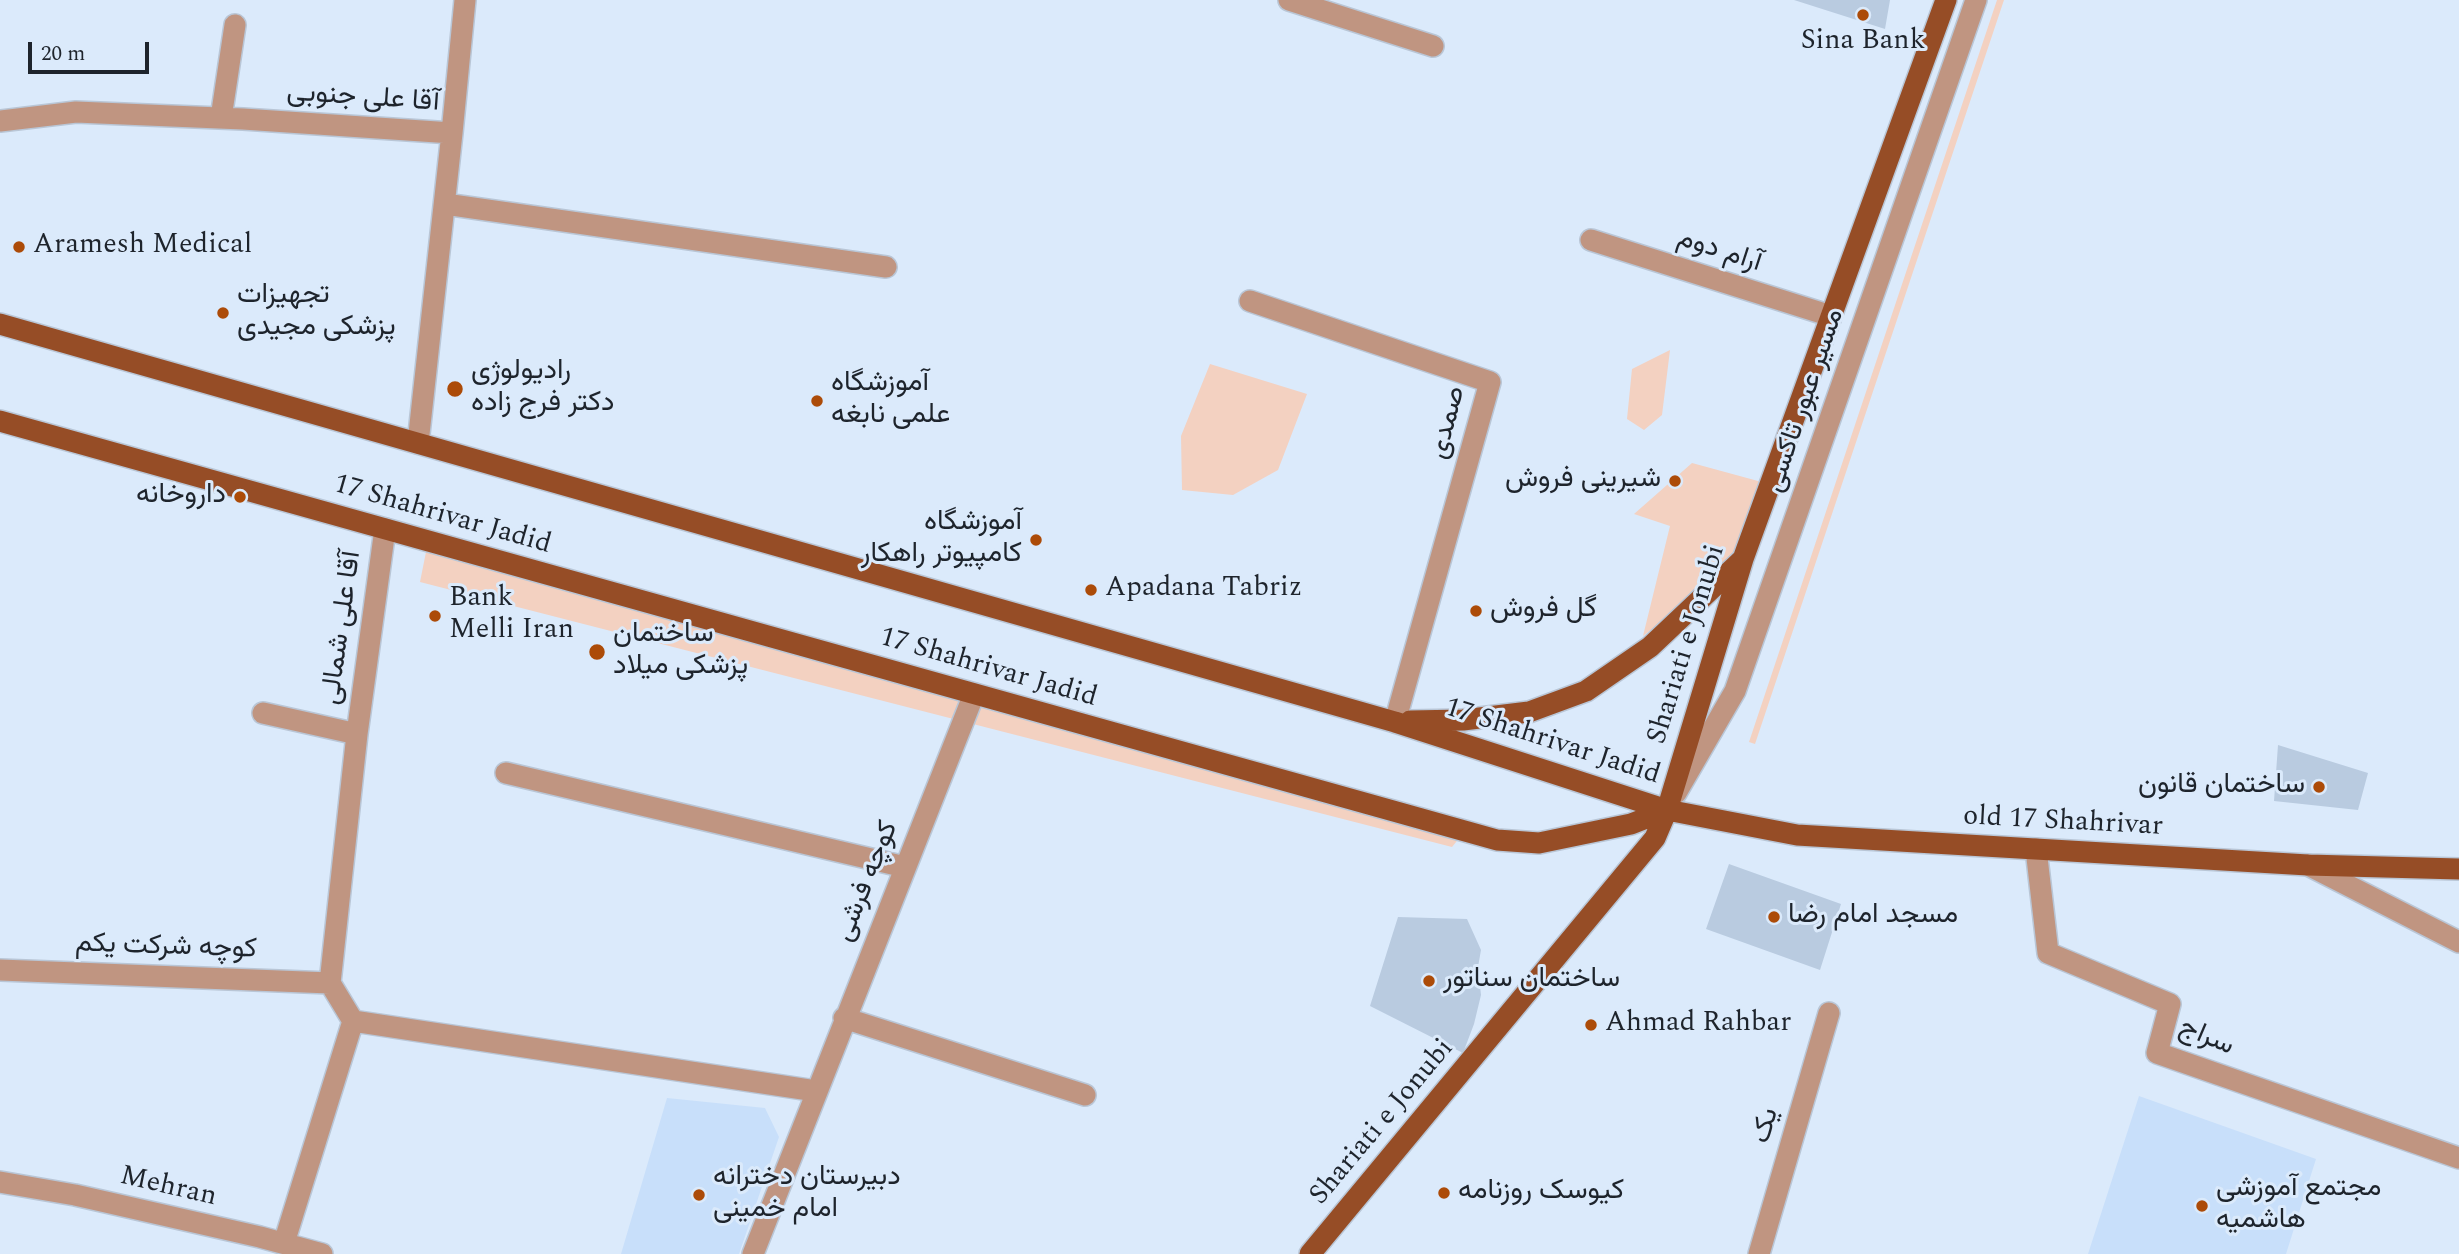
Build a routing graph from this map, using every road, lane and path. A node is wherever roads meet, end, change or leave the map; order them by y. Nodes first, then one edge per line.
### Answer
1 (465, 0) edge
2 (1290, 0) edge
3 (1946, 0) edge
4 (1976, 0) edge
5 (235, 25) dead end
6 (1433, 46) dead end
7 (221, 118) junction
8 (0, 121) edge
9 (453, 133) junction
10 (445, 204) junction
11 (1591, 240) dead end
12 (886, 267) dead end
13 (1250, 301) dead end
14 (1831, 316) junction
15 (0, 324) edge
16 (0, 421) edge
17 (418, 443) junction
18 (385, 529) junction
19 (1743, 559) junction
20 (974, 694) junction
21 (263, 713) dead end
22 (1395, 722) junction
23 (357, 734) junction
24 (506, 773) dead end
25 (1667, 810) junction
26 (2036, 849) junction
27 (2308, 864) junction
28 (905, 867) junction
29 (2459, 869) edge
30 (2459, 942) edge
31 (0, 970) edge
32 (330, 983) junction
33 (1829, 1013) dead end
34 (844, 1018) junction
35 (354, 1021) junction
36 (816, 1091) junction
37 (1085, 1095) dead end
38 (2459, 1158) edge
39 (0, 1182) edge
40 (284, 1243) junction
41 (322, 1254) edge
42 (753, 1254) edge
43 (1310, 1254) edge
44 (1759, 1254) edge

1 - 9 street
2 - 6 street
3 - 14 main road, Shariati e Jonubi
4 - 25 street, مسیر عبور تاکسی
5 - 7 street
7 - 8 street, آقا علی جنوبی
7 - 9 street, آقا علی جنوبی
9 - 10 street, آقا علی جنوبی
10 - 12 street
10 - 17 street, آقا علی جنوبی
11 - 14 street, آرام دوم
13 - 22 street, صمدی
14 - 19 main road, Shariati e Jonubi
15 - 17 main road, 17 Shahrivar Jadid
16 - 18 main road, 17 Shahrivar Jadid
17 - 22 main road, 17 Shahrivar Jadid
18 - 20 main road, 17 Shahrivar Jadid
18 - 23 street, آقا علی شمالی
19 - 22 main road
19 - 25 main road, Shariati e Jonubi
20 - 25 main road, 17 Shahrivar Jadid
20 - 28 street, کوچه فرشی
21 - 23 street
22 - 25 main road, 17 Shahrivar Jadid
23 - 32 street, آقا علی شمالی
24 - 28 street
25 - 26 main road, old 17 Shahrivar
25 - 43 main road, Shariati e Jonubi
26 - 27 main road, old 17 Shahrivar
26 - 38 street, سراج
27 - 29 main road, old 17 Shahrivar
27 - 30 street
28 - 34 street, کوچه فرشی
31 - 32 street, کوچه شرکت یکم
32 - 35 street
33 - 44 street, یک
34 - 36 street, کوچه فرشی
34 - 37 street
35 - 36 street
35 - 40 street
36 - 42 street, کوچه فرشی
39 - 40 street, Mehran
40 - 41 street, Mehran

